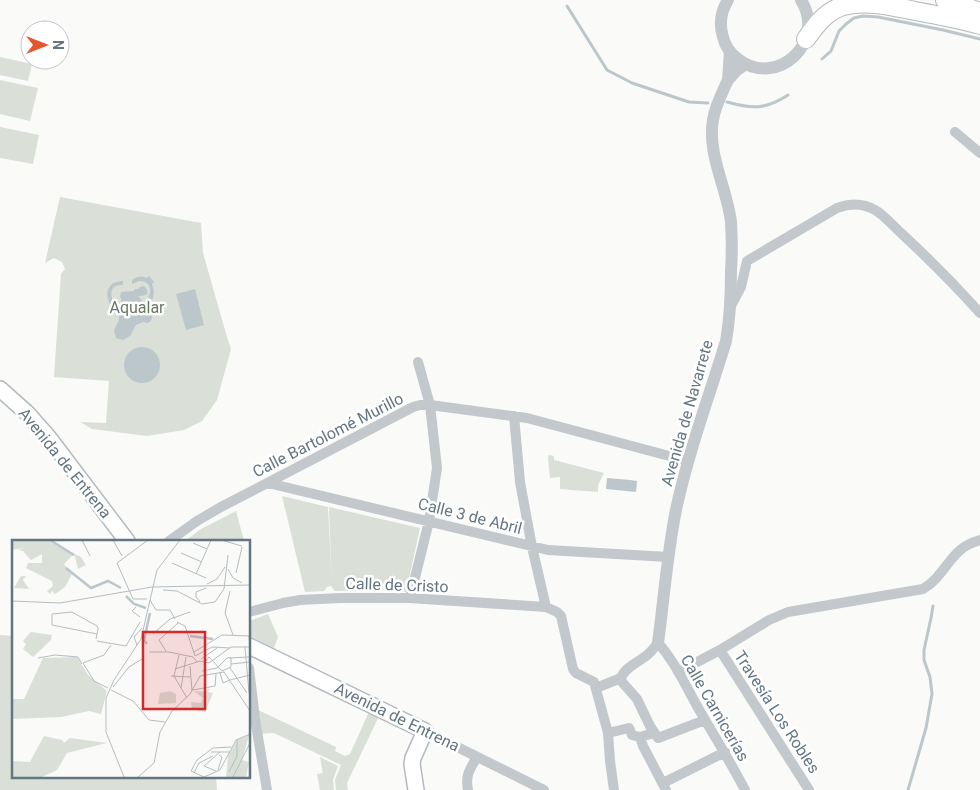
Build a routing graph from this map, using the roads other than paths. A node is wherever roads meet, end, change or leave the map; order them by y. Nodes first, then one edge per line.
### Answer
1 (728, 0) edge
2 (801, 0) edge
3 (945, 0) edge
4 (980, 12) edge
5 (980, 25) edge
6 (806, 39) junction
7 (730, 51) junction
8 (746, 64) junction
9 (728, 80) junction
10 (955, 132) dead end
11 (980, 153) edge
12 (730, 307) junction
13 (980, 313) edge
14 (418, 362) dead end
15 (0, 389) edge
16 (430, 405) junction
17 (514, 416) junction
18 (688, 461) junction
19 (268, 483) junction
20 (429, 521) junction
21 (126, 540) edge
22 (170, 540) edge
23 (980, 540) edge
24 (532, 547) junction
25 (668, 556) junction
26 (410, 598) junction
27 (546, 607) junction
28 (250, 612) edge
29 (658, 643) junction
30 (250, 646) edge
31 (720, 650) junction
32 (678, 672) junction
33 (250, 676) edge
34 (621, 678) junction
35 (597, 692) junction
36 (705, 720) junction
37 (425, 731) junction
38 (608, 733) junction
39 (654, 733) junction
40 (640, 737) junction
41 (725, 752) junction
42 (477, 756) junction
43 (665, 787) edge
44 (267, 790) edge
45 (416, 790) edge
46 (468, 790) edge
47 (544, 790) edge
48 (614, 790) edge
49 (745, 790) edge
50 (809, 790) edge

1 - 7 street
2 - 6 street
3 - 4 highway
5 - 6 highway
6 - 8 street
7 - 8 street
7 - 9 street
8 - 9 street
9 - 12 street, Avenida de Navarrete
10 - 11 street
12 - 13 street
12 - 18 street, Avenida de Navarrete
14 - 16 street
15 - 21 main road, Avenida de Entrena
16 - 17 street, Calle Bartolomé Murillo
16 - 19 street, Calle Bartolomé Murillo
16 - 20 street
17 - 18 street, Calle Bartolomé Murillo
17 - 24 street
18 - 25 street, Avenida de Navarrete
19 - 20 street, Calle 3 de Abril
19 - 22 street, Calle Bartolomé Murillo
20 - 24 street, Calle 3 de Abril
20 - 26 street
23 - 31 street
24 - 25 street, Calle 3 de Abril
24 - 27 street
25 - 29 street, Avenida de Navarrete
26 - 27 street, Calle de Cristo
26 - 28 street, Calle de Cristo
27 - 35 street
29 - 32 street, Calle Carnicerías
29 - 34 street
30 - 37 main road, Avenida de Entrena
31 - 32 street
31 - 50 street, Travesía Los Robles
32 - 36 street, Calle Carnicerías
33 - 44 street
34 - 35 street
34 - 39 street
35 - 38 street
36 - 39 street
36 - 41 street, Calle Carnicerías
37 - 42 street, Avenida de Entrena
37 - 45 main road
38 - 40 street
38 - 48 street
39 - 40 street
40 - 43 street
41 - 43 street
41 - 49 street, Calle Carnicerías
42 - 46 street
42 - 47 street, Avenida de Entrena

